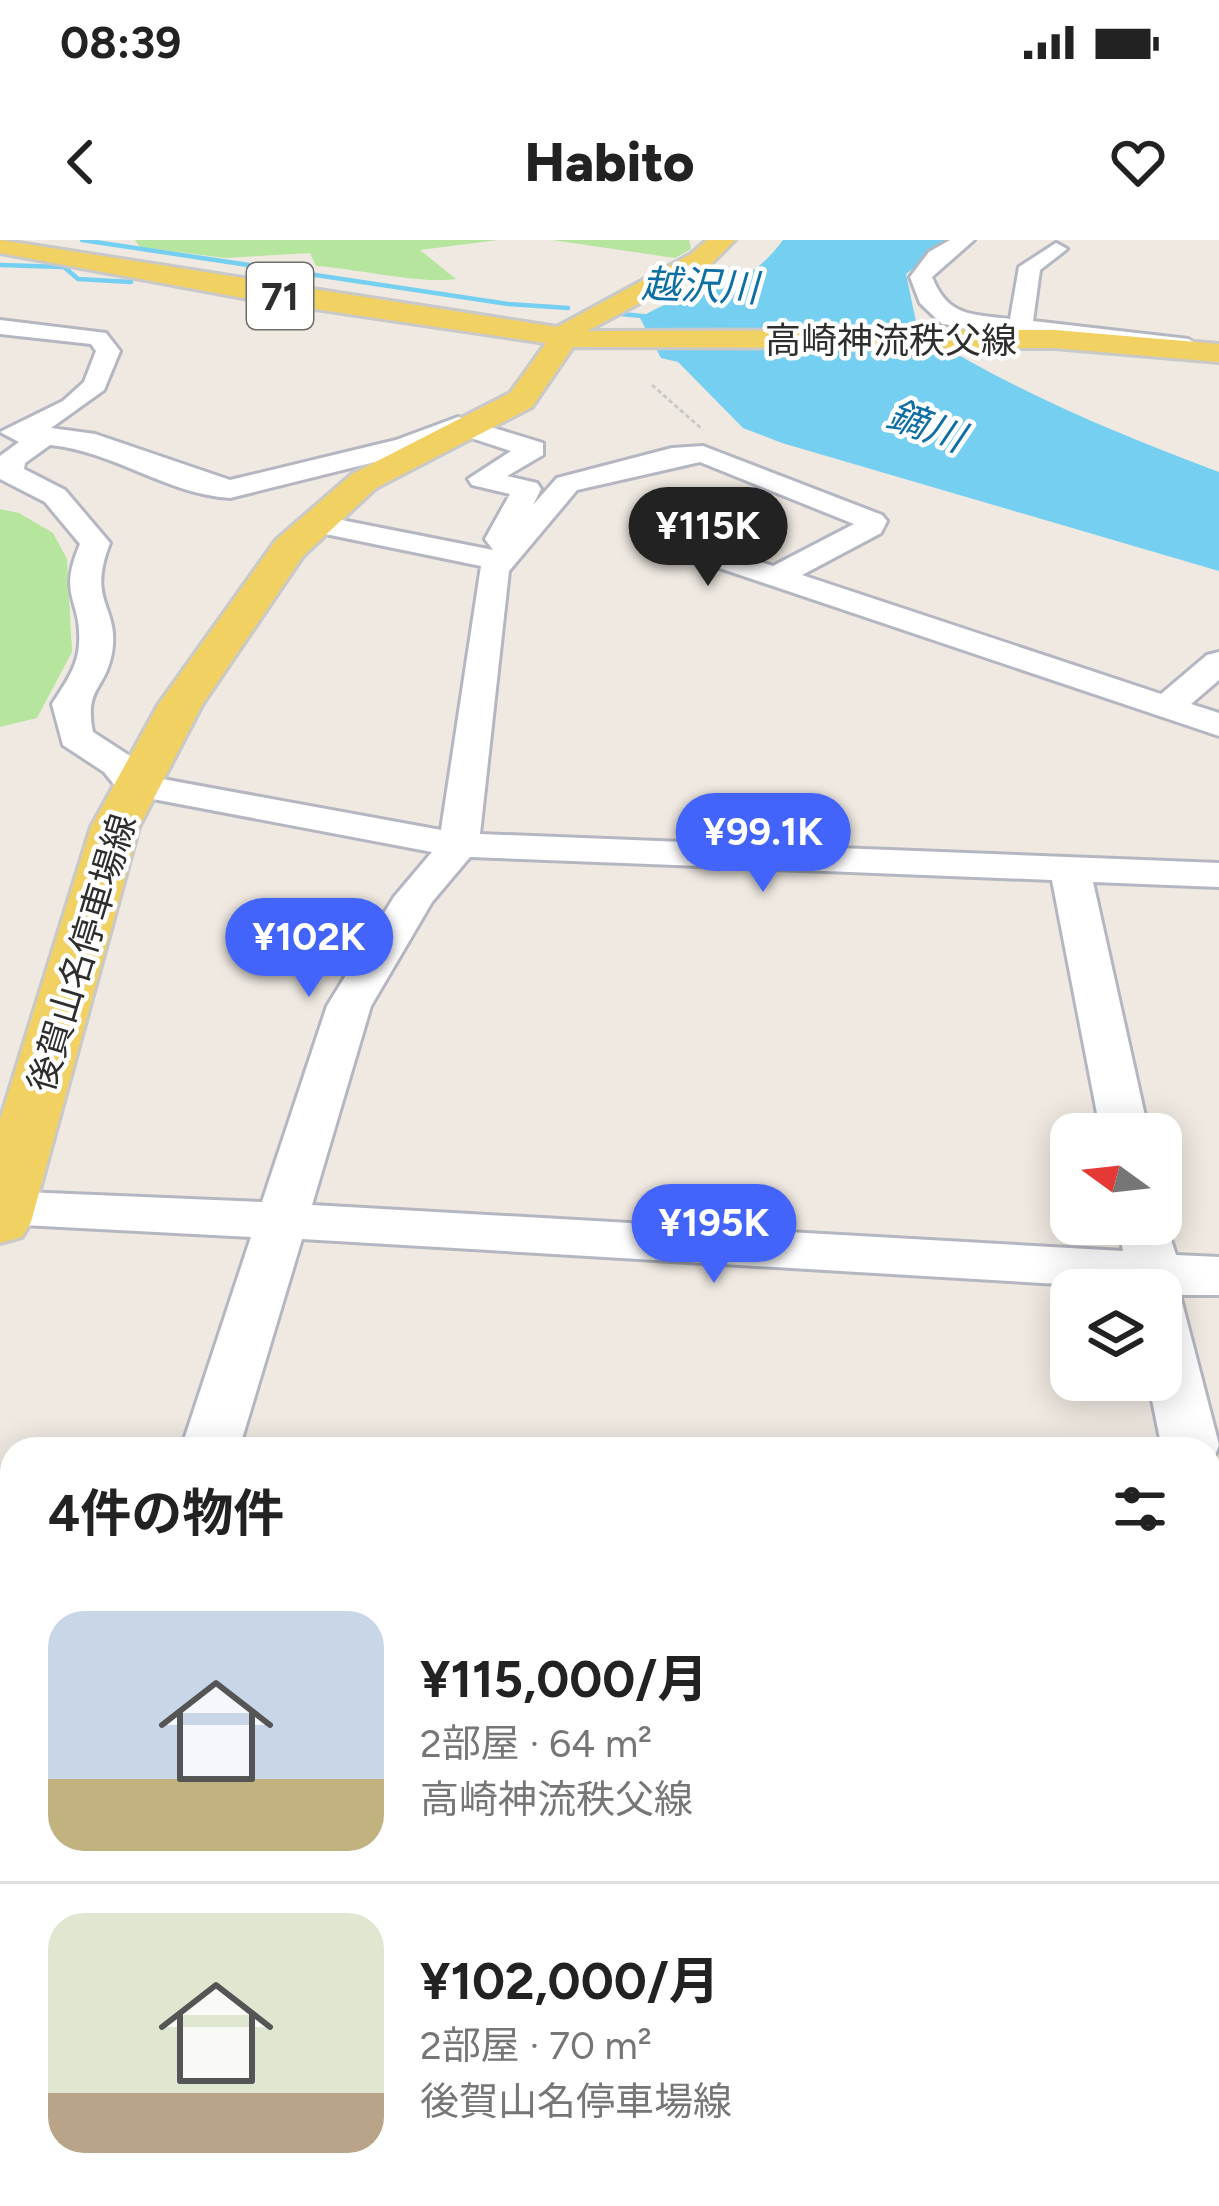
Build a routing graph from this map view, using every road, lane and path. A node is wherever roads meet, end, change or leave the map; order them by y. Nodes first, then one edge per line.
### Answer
1 (722, 240) edge
2 (964, 240) edge
3 (13, 246) edge
4 (1056, 249) dead end
5 (0, 327) edge
6 (1007, 333) junction
7 (563, 337) junction
8 (1216, 352) edge
9 (470, 429) junction
10 (23, 434) edge
11 (311, 523) junction
12 (659, 538) dead end
13 (494, 559) junction
14 (777, 577) junction
15 (1219, 662) edge
16 (1167, 707) junction
17 (1219, 725) edge
18 (134, 785) junction
19 (459, 845) junction
20 (1070, 869) junction
21 (1219, 875) edge
22 (1121, 1113) edge
23 (2, 1215) edge
24 (279, 1221) junction
25 (1084, 1269) edge
26 (1182, 1275) edge
27 (1219, 1276) edge
28 (1181, 1401) edge
29 (214, 1437) edge
30 (1188, 1437) edge

1 - 7 main road, 後賀山名停車場線
2 - 6 street
3 - 7 main road, 高崎神流秩父線 / 71
4 - 6 street
5 - 10 street
6 - 7 main road, 高崎神流秩父線 / 71
6 - 8 main road, 高崎神流秩父線 / 71
7 - 9 main road, 後賀山名停車場線
9 - 10 street
9 - 11 main road, 後賀山名停車場線
9 - 13 street
10 - 18 street
11 - 13 street
11 - 18 main road, 後賀山名停車場線
12 - 14 street
13 - 14 street
13 - 19 street
14 - 16 street
15 - 16 street
16 - 17 street
18 - 19 street
18 - 23 main road, 後賀山名停車場線
19 - 20 street
19 - 24 street
20 - 21 street
20 - 22 street
23 - 24 street
24 - 25 street
24 - 29 street
26 - 27 street
28 - 30 street

